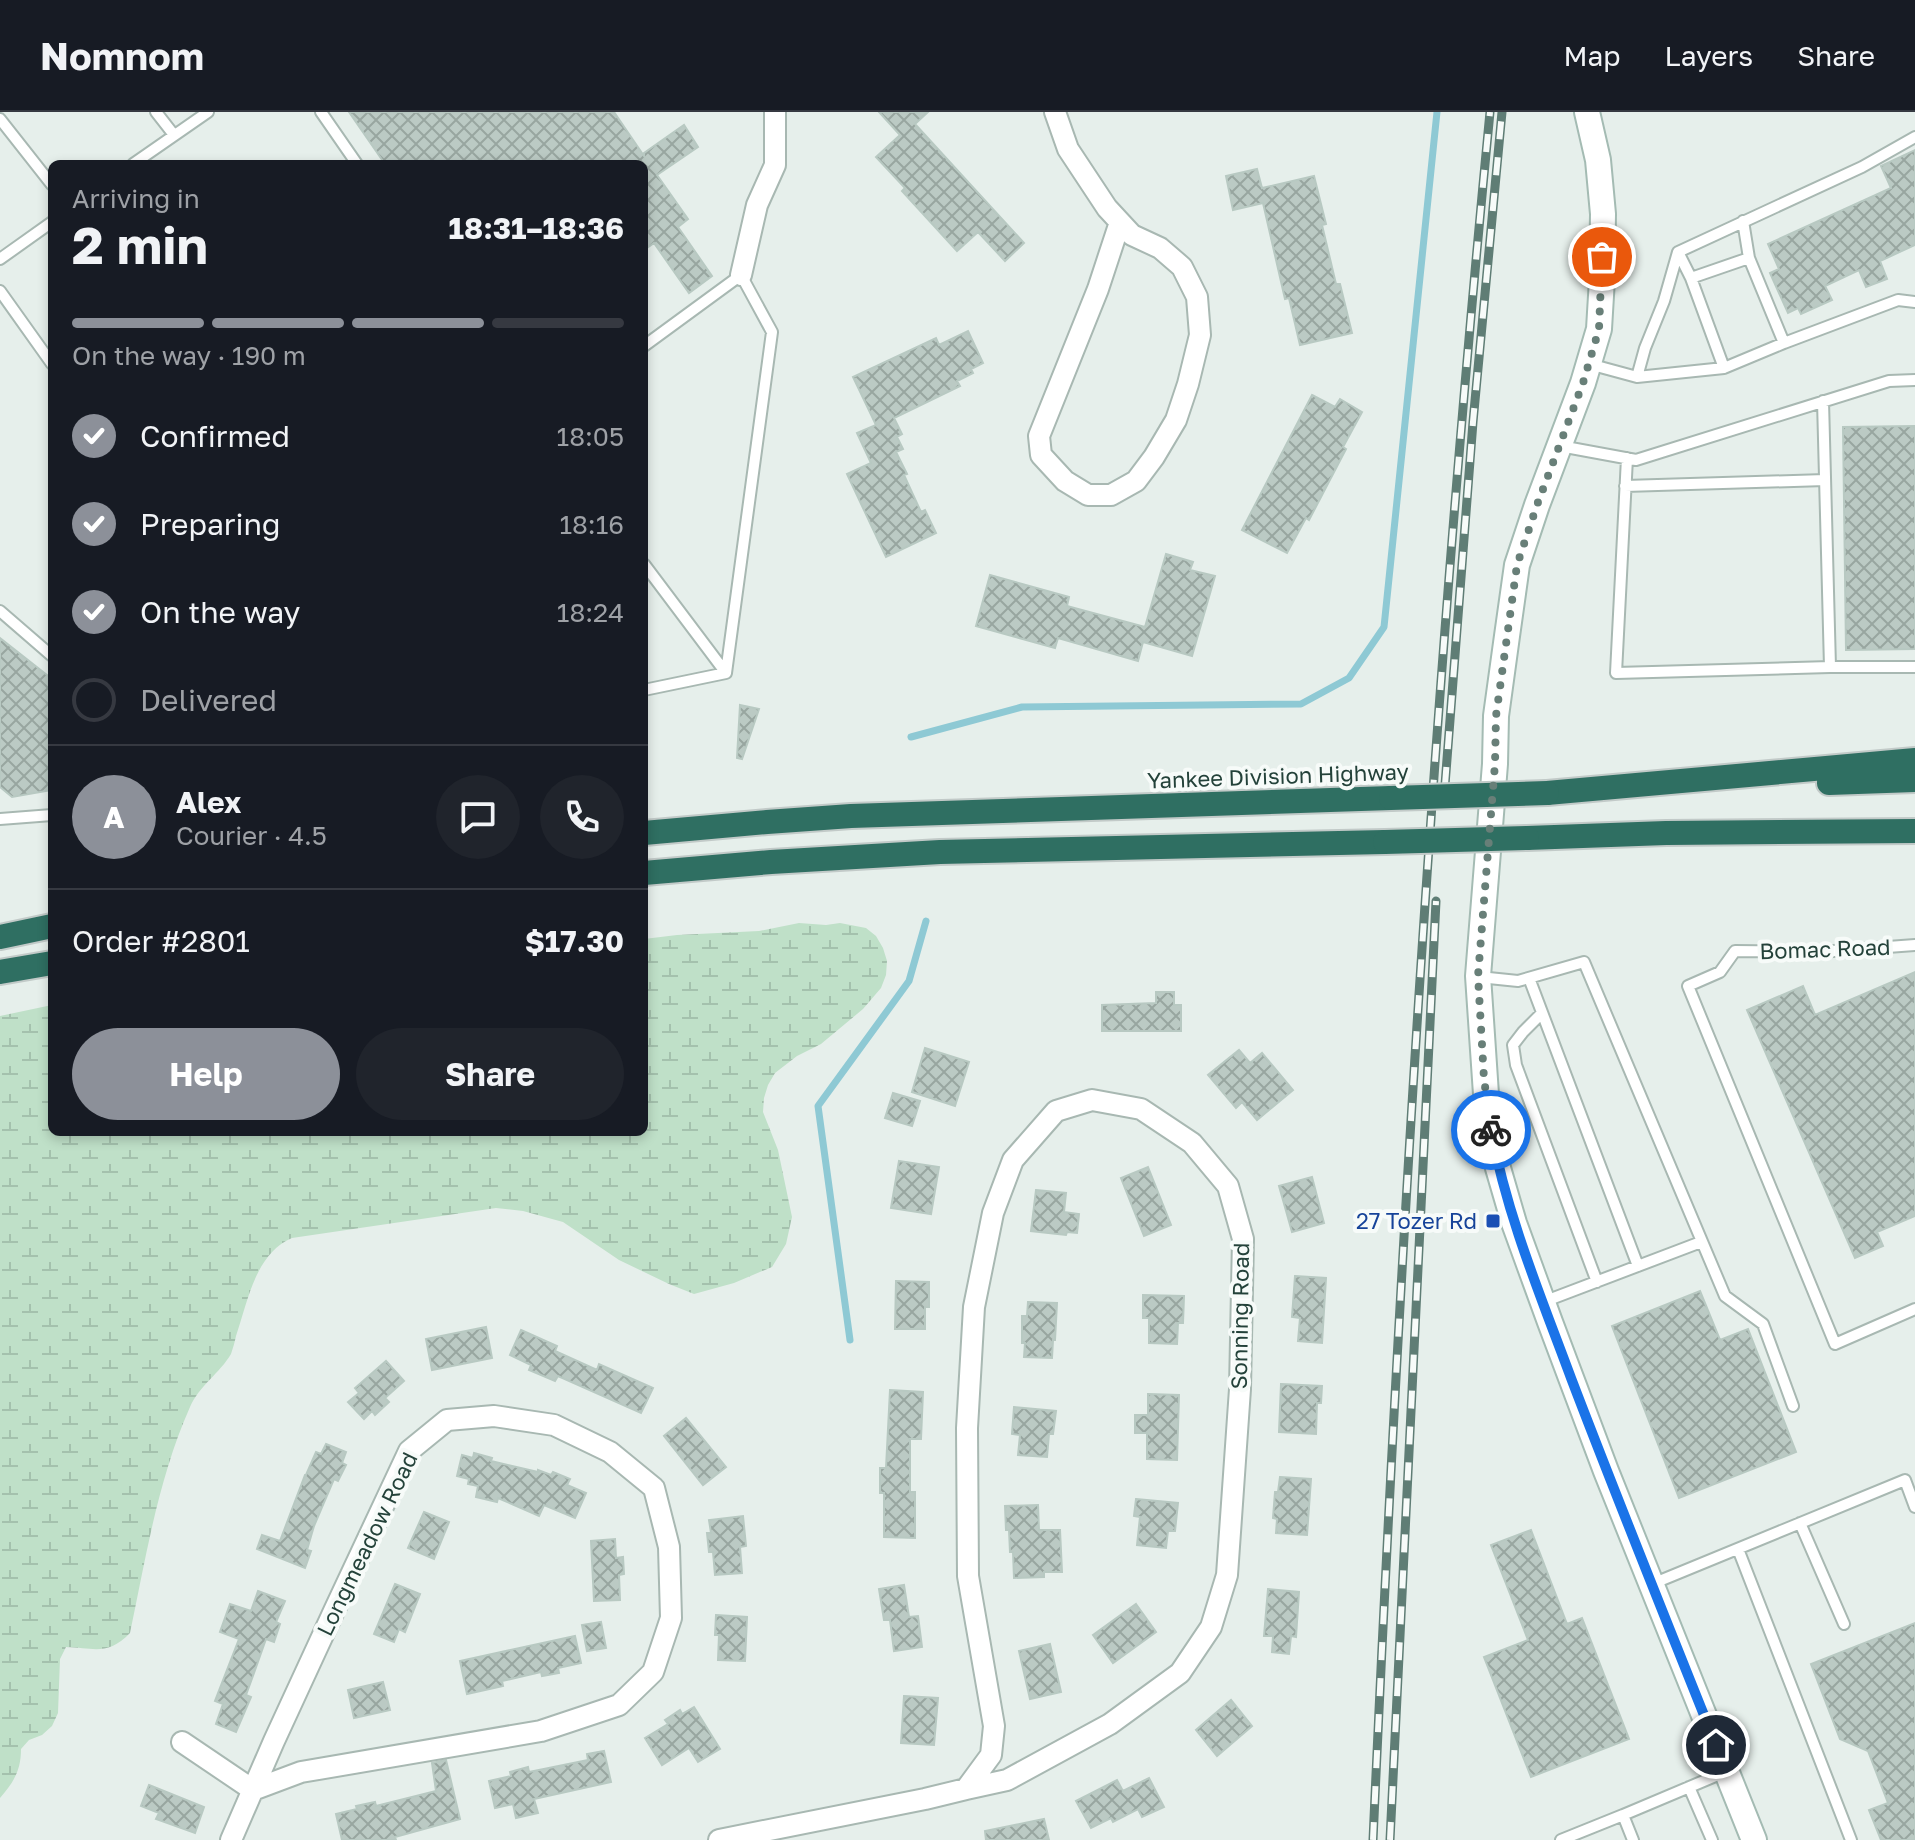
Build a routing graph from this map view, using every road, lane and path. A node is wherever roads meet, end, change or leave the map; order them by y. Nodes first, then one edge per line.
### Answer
1 (156, 112) edge
2 (208, 112) edge
3 (321, 112) edge
4 (775, 112) edge
5 (1055, 112) edge
6 (1587, 112) edge
7 (0, 119) edge
8 (174, 135) junction
9 (1915, 137) edge
10 (139, 160) edge
11 (354, 160) edge
12 (48, 180) edge
13 (1743, 221) junction
14 (1120, 222) junction
15 (48, 225) edge
16 (1678, 252) junction
17 (1749, 258) junction
18 (0, 259) edge
19 (741, 275) junction
20 (1691, 278) junction
21 (0, 291) edge
22 (1915, 302) edge
23 (648, 343) edge
24 (1784, 343) junction
25 (48, 358) edge
26 (1589, 364) junction
27 (1724, 368) junction
28 (1637, 377) junction
29 (1915, 380) edge
30 (1823, 401) junction
31 (1560, 446) junction
32 (1627, 458) junction
33 (1825, 480) junction
34 (1625, 486) junction
35 (648, 569) edge
36 (0, 611) edge
37 (48, 653) edge
38 (1830, 667) junction
39 (1915, 667) edge
40 (726, 673) junction
41 (648, 689) edge
42 (1915, 760) edge
43 (1915, 780) edge
44 (1547, 793) junction
45 (48, 815) edge
46 (0, 819) edge
47 (1915, 831) edge
48 (648, 833) edge
49 (648, 873) edge
50 (48, 924) edge
51 (48, 925) edge
52 (0, 928) edge
53 (0, 937) edge
54 (1915, 945) edge
55 (48, 964) edge
56 (0, 972) edge
57 (1478, 976) junction
58 (1529, 978) junction
59 (1542, 1013) junction
60 (1701, 1242) junction
61 (1638, 1266) junction
62 (1597, 1282) junction
63 (1543, 1302) junction
64 (1915, 1309) edge
65 (1793, 1406) dead end
66 (1915, 1507) edge
67 (1800, 1523) junction
68 (1738, 1549) junction
69 (1652, 1584) junction
70 (1844, 1624) dead end
71 (182, 1742) dead end
72 (1727, 1772) junction
73 (1689, 1787) junction
74 (966, 1789) junction
75 (253, 1790) junction
76 (1623, 1815) junction
77 (231, 1840) edge
78 (719, 1840) edge
79 (1561, 1840) edge
80 (1633, 1840) edge
81 (1712, 1840) edge
82 (1754, 1840) edge
83 (1851, 1840) edge

1 - 8 lane
2 - 8 lane
3 - 11 lane
4 - 19 street
5 - 14 street
6 - 26 main road
7 - 12 lane
8 - 10 lane
9 - 13 lane
13 - 16 lane
13 - 17 lane
14 - 14 street
15 - 18 lane
16 - 20 lane
16 - 28 lane
17 - 20 lane
17 - 24 lane
19 - 23 lane
19 - 40 lane
20 - 27 lane
21 - 25 lane
22 - 24 lane
24 - 27 lane
26 - 28 lane
26 - 31 main road
27 - 28 lane
29 - 30 lane
30 - 32 lane
30 - 33 lane
31 - 32 lane
31 - 57 main road
32 - 34 lane
33 - 34 lane
33 - 38 lane
34 - 38 lane
35 - 40 lane
36 - 37 lane
38 - 39 lane
40 - 41 lane
42 - 44 highway
43 - 44 highway, Yankee Division Highway
44 - 48 highway, Yankee Division Highway, bridge
45 - 46 lane
47 - 49 highway, bridge
50 - 52 highway
51 - 53 highway
54 - 64 lane, Bomac Road
55 - 56 highway
57 - 58 lane
57 - 63 main road
58 - 59 lane
58 - 60 lane
59 - 61 lane
59 - 62 lane
60 - 61 lane
60 - 65 lane
61 - 62 lane
62 - 63 lane
63 - 69 main road
66 - 67 lane
67 - 68 lane
67 - 70 lane
68 - 69 lane
68 - 83 lane
69 - 72 main road
71 - 75 street
72 - 73 lane
72 - 82 main road
73 - 76 lane
73 - 81 lane
74 - 74 street, Sonning Road
74 - 78 street, Sonning Road
75 - 75 street, Longmeadow Road
75 - 77 street, Longmeadow Road
76 - 79 lane
76 - 80 lane

